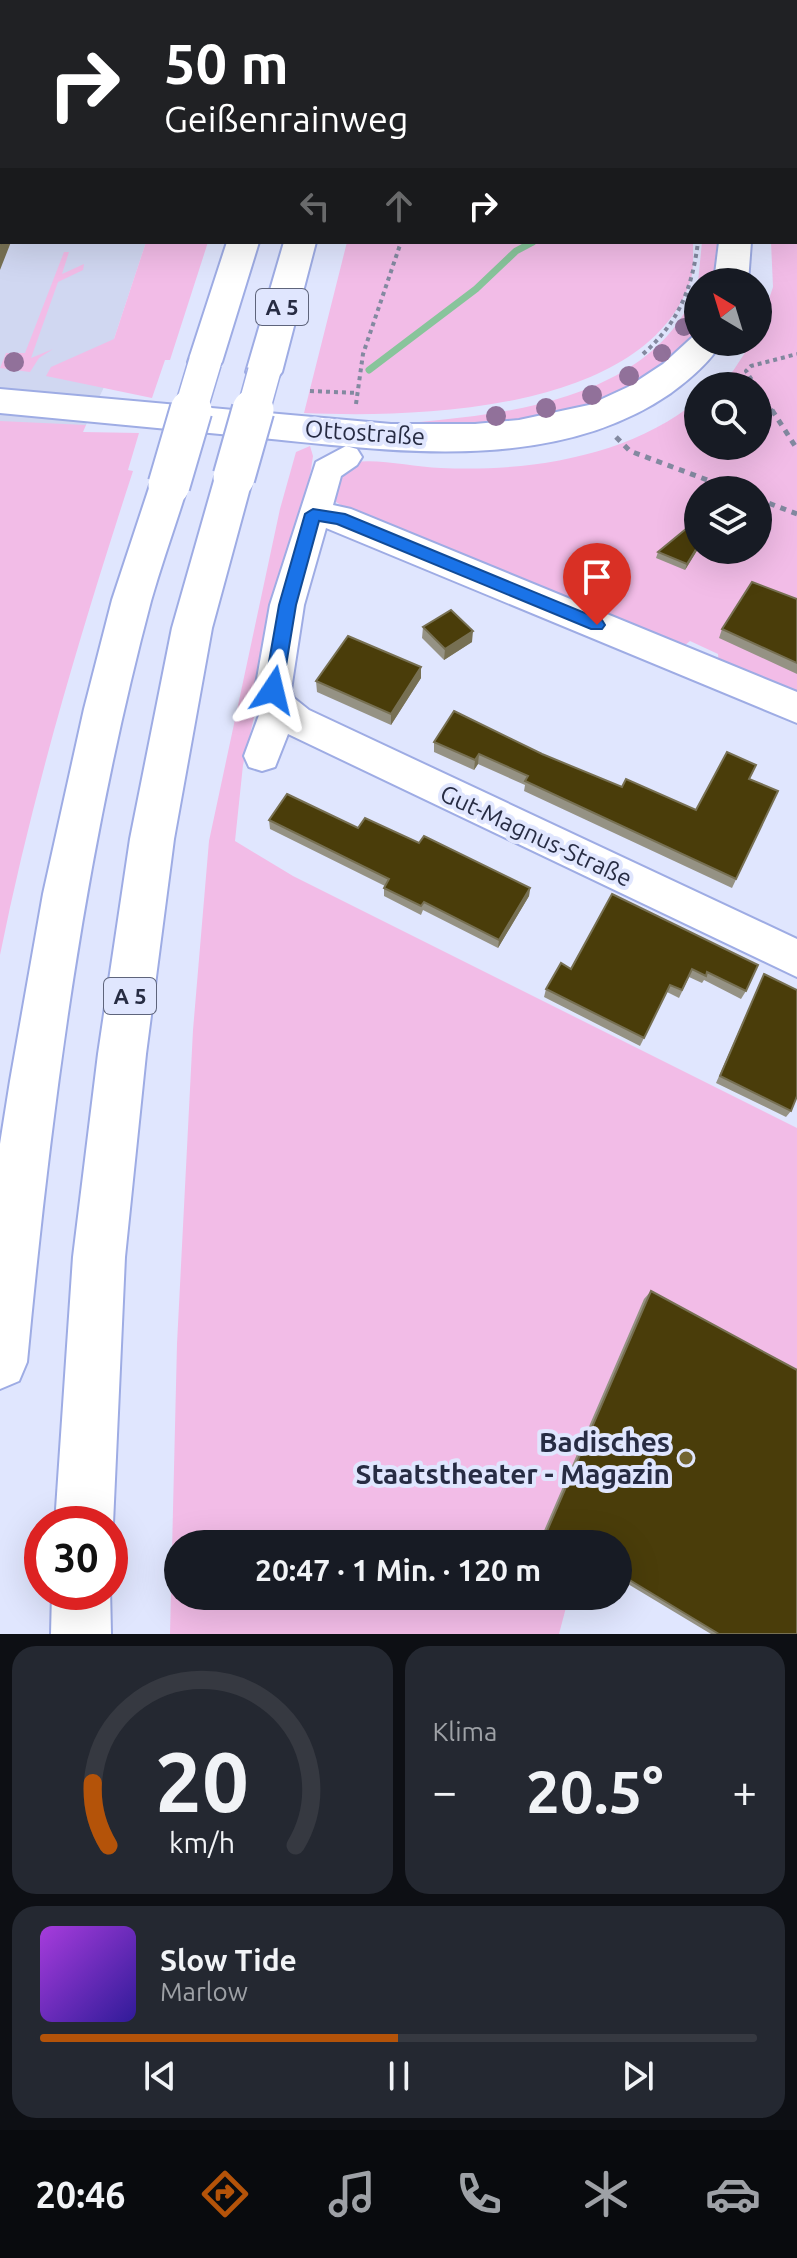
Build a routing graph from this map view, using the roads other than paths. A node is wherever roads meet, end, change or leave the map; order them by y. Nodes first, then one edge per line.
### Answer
1 (242, 244) edge
2 (299, 244) edge
3 (735, 244) edge
4 (732, 268) edge
5 (691, 356) edge
6 (0, 401) edge
7 (346, 457) dead end
8 (313, 514) junction
9 (280, 707) junction
10 (797, 708) edge
11 (262, 756) dead end
12 (797, 959) edge
13 (0, 1362) edge
14 (85, 1506) edge
15 (82, 1610) edge
16 (81, 1634) edge

1 - 13 main road, A 5, bridge
2 - 14 main road, A 5, bridge
3 - 4 main road
5 - 6 main road, Ottostraße
7 - 8 street
8 - 9 street
8 - 10 street
9 - 11 street
9 - 12 street, Gut-Magnus-Straße
15 - 16 main road

